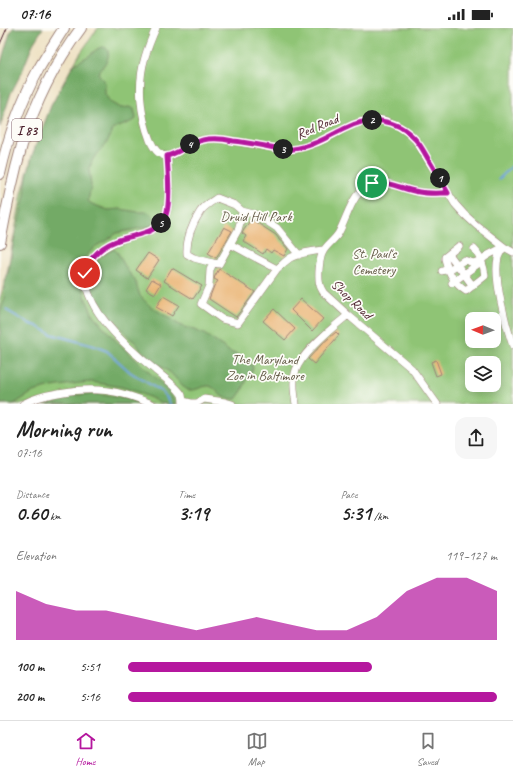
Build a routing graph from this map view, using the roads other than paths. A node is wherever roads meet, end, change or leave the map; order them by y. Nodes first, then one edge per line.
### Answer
1 (64, 28) edge
2 (81, 28) edge
3 (156, 28) edge
4 (167, 156) junction
5 (0, 174) edge
6 (448, 193) junction
7 (242, 211) junction
8 (0, 243) edge
9 (230, 244) junction
10 (504, 247) junction
11 (474, 249) dead end
12 (323, 250) junction
13 (513, 252) edge
14 (299, 255) junction
15 (481, 260) junction
16 (213, 263) junction
17 (460, 263) junction
18 (277, 269) junction
19 (445, 271) junction
20 (465, 274) junction
21 (453, 283) junction
22 (474, 285) junction
23 (348, 315) junction
24 (513, 346) edge
25 (183, 403) edge
26 (23, 404) edge
27 (152, 404) edge
28 (232, 404) edge
29 (296, 404) edge
30 (436, 404) edge

1 - 5 highway, I 83
2 - 8 highway, I 83
3 - 4 lane
4 - 6 lane, Red Road
4 - 25 lane
6 - 10 lane, Red Road
6 - 12 lane
7 - 9 lane
7 - 14 lane
7 - 16 lane
9 - 16 lane
9 - 18 lane
10 - 13 lane, Red Road
10 - 15 lane
10 - 24 lane
11 - 15 lane
12 - 14 lane
12 - 23 lane, Shop Road
14 - 18 lane
15 - 17 lane
15 - 20 lane
15 - 22 lane
16 - 18 lane
17 - 19 lane
17 - 19 lane
17 - 20 lane
19 - 21 lane
20 - 21 lane
20 - 22 lane
21 - 22 lane
23 - 29 lane
23 - 30 lane, Shop Road
25 - 28 lane
26 - 27 lane

